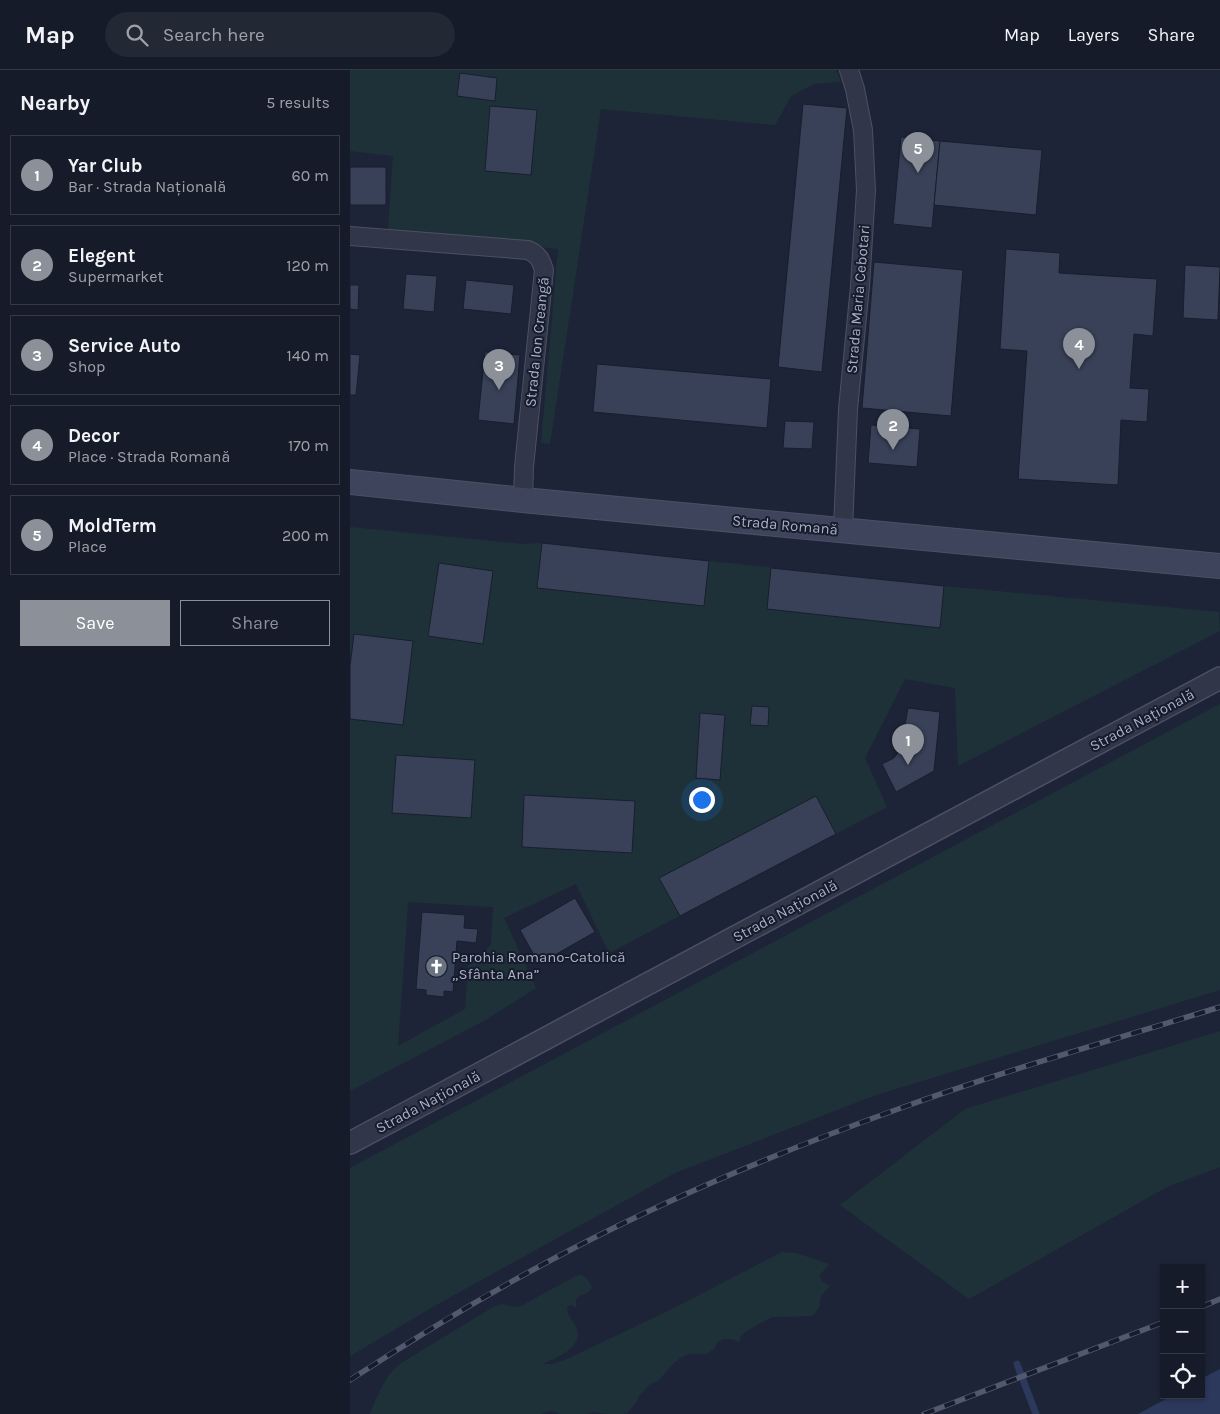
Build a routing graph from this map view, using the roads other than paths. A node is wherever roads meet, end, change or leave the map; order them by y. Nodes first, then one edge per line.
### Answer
1 (849, 70) edge
2 (350, 236) edge
3 (350, 482) edge
4 (523, 500) junction
5 (843, 530) junction
6 (1220, 566) edge
7 (1220, 678) edge
8 (350, 1143) edge

1 - 5 street, Strada Maria Cebotari
2 - 4 street, Strada Ion Creangă
3 - 4 main road, Strada Romană
4 - 5 main road, Strada Romană
5 - 6 main road, Strada Romană
7 - 8 street, Strada Națională

